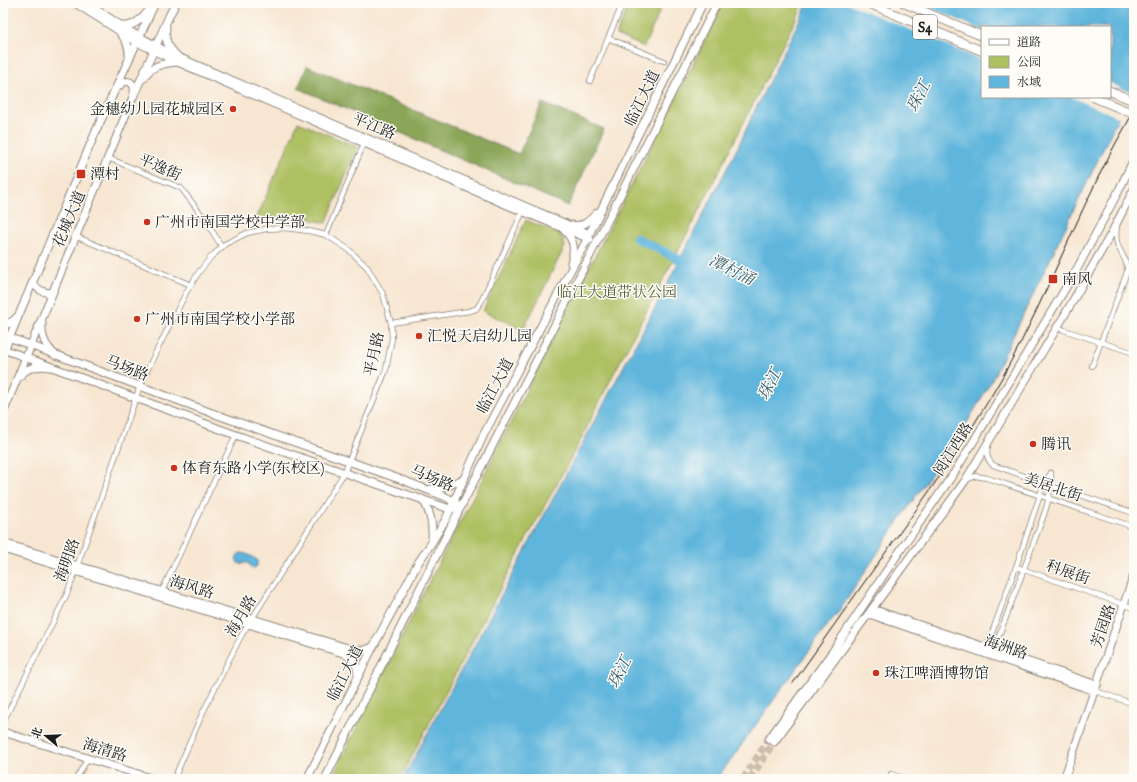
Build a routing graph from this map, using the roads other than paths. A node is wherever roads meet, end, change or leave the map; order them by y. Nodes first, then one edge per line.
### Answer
1 (75, 3) edge
2 (86, 3) edge
3 (155, 3) edge
4 (175, 3) edge
5 (624, 3) edge
6 (703, 3) edge
7 (717, 3) edge
8 (868, 3) edge
9 (904, 3) edge
10 (170, 14) junction
11 (120, 28) junction
12 (981, 36) edge
13 (608, 38) junction
14 (138, 40) junction
15 (154, 48) junction
16 (981, 51) edge
17 (177, 59) junction
18 (129, 61) junction
19 (664, 62) dead end
20 (590, 81) dead end
21 (116, 88) junction
22 (1111, 91) edge
23 (133, 97) junction
24 (1095, 98) edge
25 (1134, 101) edge
26 (1134, 114) edge
27 (365, 140) junction
28 (108, 158) junction
29 (1134, 159) edge
30 (1134, 189) edge
31 (602, 208) junction
32 (523, 211) junction
33 (561, 224) junction
34 (1117, 224) junction
35 (75, 236) junction
36 (326, 236) junction
37 (588, 236) junction
38 (597, 240) junction
39 (222, 247) junction
40 (566, 279) junction
41 (33, 283) junction
42 (190, 285) junction
43 (52, 293) junction
44 (554, 301) junction
45 (564, 307) junction
46 (19, 315) junction
47 (42, 317) junction
48 (392, 323) junction
49 (3, 326) edge
50 (1058, 327) junction
51 (6, 337) edge
52 (1101, 343) junction
53 (30, 346) junction
54 (4, 351) edge
55 (1134, 353) edge
56 (55, 355) junction
57 (25, 358) junction
58 (1092, 366) dead end
59 (50, 367) junction
60 (15, 382) junction
61 (140, 386) junction
62 (135, 398) junction
63 (3, 413) edge
64 (484, 434) junction
65 (236, 435) junction
66 (496, 438) junction
67 (988, 442) junction
68 (348, 462) junction
69 (344, 473) junction
70 (464, 479) junction
71 (965, 481) junction
72 (1044, 483) junction
73 (1052, 486) junction
74 (427, 489) junction
75 (1040, 496) junction
76 (422, 499) junction
77 (1049, 499) junction
78 (453, 501) junction
79 (460, 508) junction
80 (450, 509) junction
81 (1134, 513) edge
82 (1134, 527) edge
83 (432, 542) junction
84 (3, 544) edge
85 (3, 549) edge
86 (418, 563) junction
87 (1016, 567) junction
88 (77, 569) junction
89 (429, 570) junction
90 (1024, 570) junction
91 (1134, 574) edge
92 (161, 594) junction
93 (1124, 604) junction
94 (1134, 608) edge
95 (871, 612) junction
96 (250, 622) junction
97 (373, 647) junction
98 (989, 652) junction
99 (358, 675) junction
100 (1096, 688) junction
101 (1134, 704) edge
102 (3, 722) edge
103 (3, 732) edge
104 (88, 758) junction
105 (891, 774) dead end
106 (76, 779) edge
107 (154, 779) edge
108 (174, 779) edge
109 (307, 779) edge
110 (325, 779) edge
111 (906, 779) edge
112 (1064, 779) edge

1 - 11 main road
2 - 11 main road
3 - 11 main road
3 - 14 main road, 花城大道
4 - 10 main road, 花城大道
5 - 13 street
6 - 31 main road, 临江大道
7 - 38 main road, 临江大道
8 - 16 highway, S4
9 - 12 highway, S4
10 - 15 main road, 花城大道
10 - 17 main road
11 - 14 main road, 平江路
11 - 18 main road
13 - 19 street
13 - 20 street
14 - 15 main road, 平江路
14 - 18 main road, 花城大道
15 - 17 main road, 平江路
15 - 23 main road, 花城大道
17 - 23 main road
17 - 27 main road, 平江路
18 - 21 main road, 花城大道
21 - 23 main road
21 - 41 main road, 花城大道
22 - 25 highway
23 - 28 main road, 花城大道
24 - 26 highway, bridge
27 - 32 main road, 平江路
27 - 33 main road, 平江路
27 - 36 street
28 - 35 main road, 花城大道
28 - 39 street, 平逸街
29 - 95 main road, 阅江西路
30 - 34 main road, 阅江西路
31 - 33 main road
31 - 37 main road, 临江大道
32 - 33 main road, 平江路
32 - 48 street
33 - 37 main road, 平江路
33 - 40 main road
34 - 50 main road, 阅江西路
34 - 52 street
35 - 42 street
35 - 43 main road, 花城大道
36 - 39 street, 平月路
36 - 48 street, 平月路
37 - 38 main road, 平江路
37 - 40 main road, 临江大道
38 - 45 main road, 临江大道
39 - 42 street, 平月路
40 - 44 main road, 临江大道
41 - 43 main road
41 - 46 main road, 花城大道
42 - 61 street, 平月路
43 - 47 main road, 花城大道
44 - 45 main road
44 - 64 main road, 临江大道
45 - 66 main road, 临江大道
46 - 49 main road
46 - 51 main road, 花城大道
47 - 53 main road, 花城大道
47 - 56 main road
48 - 68 street, 平月路
50 - 52 street
50 - 67 main road, 阅江西路
51 - 53 main road, 马场路
51 - 54 main road, 花城大道
52 - 55 street
52 - 58 street
53 - 56 main road, 马场路
53 - 57 main road, 花城大道
54 - 57 main road, 马场路
56 - 61 main road, 马场路
57 - 59 main road, 马场路
57 - 60 main road, 花城大道
59 - 60 main road
59 - 62 main road, 马场路
60 - 63 main road, 花城大道
61 - 62 street, 海明路
61 - 68 main road, 马场路
62 - 65 main road, 马场路
62 - 88 street, 海明路
64 - 66 main road
64 - 70 main road, 临江大道
65 - 69 main road, 马场路
65 - 92 street
66 - 79 main road, 临江大道
67 - 71 main road, 阅江西路
67 - 72 street, 美居北街
68 - 69 street, 平月路
68 - 74 main road, 马场路
69 - 76 main road, 马场路
69 - 96 street, 海月路
70 - 74 main road
70 - 78 main road, 临江大道
71 - 75 street, 美居北街
71 - 95 main road, 阅江西路
72 - 73 street, 美居北街
72 - 73 street
72 - 75 street
73 - 77 street
73 - 81 street, 美居北街
74 - 76 main road
74 - 78 main road, 马场路
75 - 77 street, 美居北街
75 - 87 street
76 - 80 main road, 马场路
76 - 83 main road
77 - 82 street, 美居北街
77 - 90 street
78 - 79 main road, 马场路
78 - 80 main road, 临江大道
79 - 80 main road, 马场路
79 - 89 main road, 临江大道
80 - 83 main road, 临江大道
83 - 86 main road, 临江大道
84 - 88 main road, 海风路
85 - 88 main road, 海风路
86 - 89 main road
86 - 97 main road, 临江大道
87 - 90 street, 科展街
87 - 98 street
88 - 92 main road, 海风路
88 - 102 street, 海明路
89 - 110 main road, 临江大道
90 - 93 street, 科展街
90 - 98 street
91 - 93 main road, 芳园路
92 - 96 main road, 海风路
93 - 94 street, 科展街
93 - 100 main road, 芳园路
95 - 98 main road, 海洲路
96 - 97 main road, 海风路
96 - 99 main road, 海风路
96 - 108 street, 海月路
97 - 99 main road, 临江大道
98 - 100 main road, 海洲路
99 - 109 main road, 临江大道
100 - 101 street, 海洲路
100 - 112 main road, 芳园路
103 - 104 main road, 海清路
104 - 106 street
104 - 107 main road, 海清路
105 - 111 street

